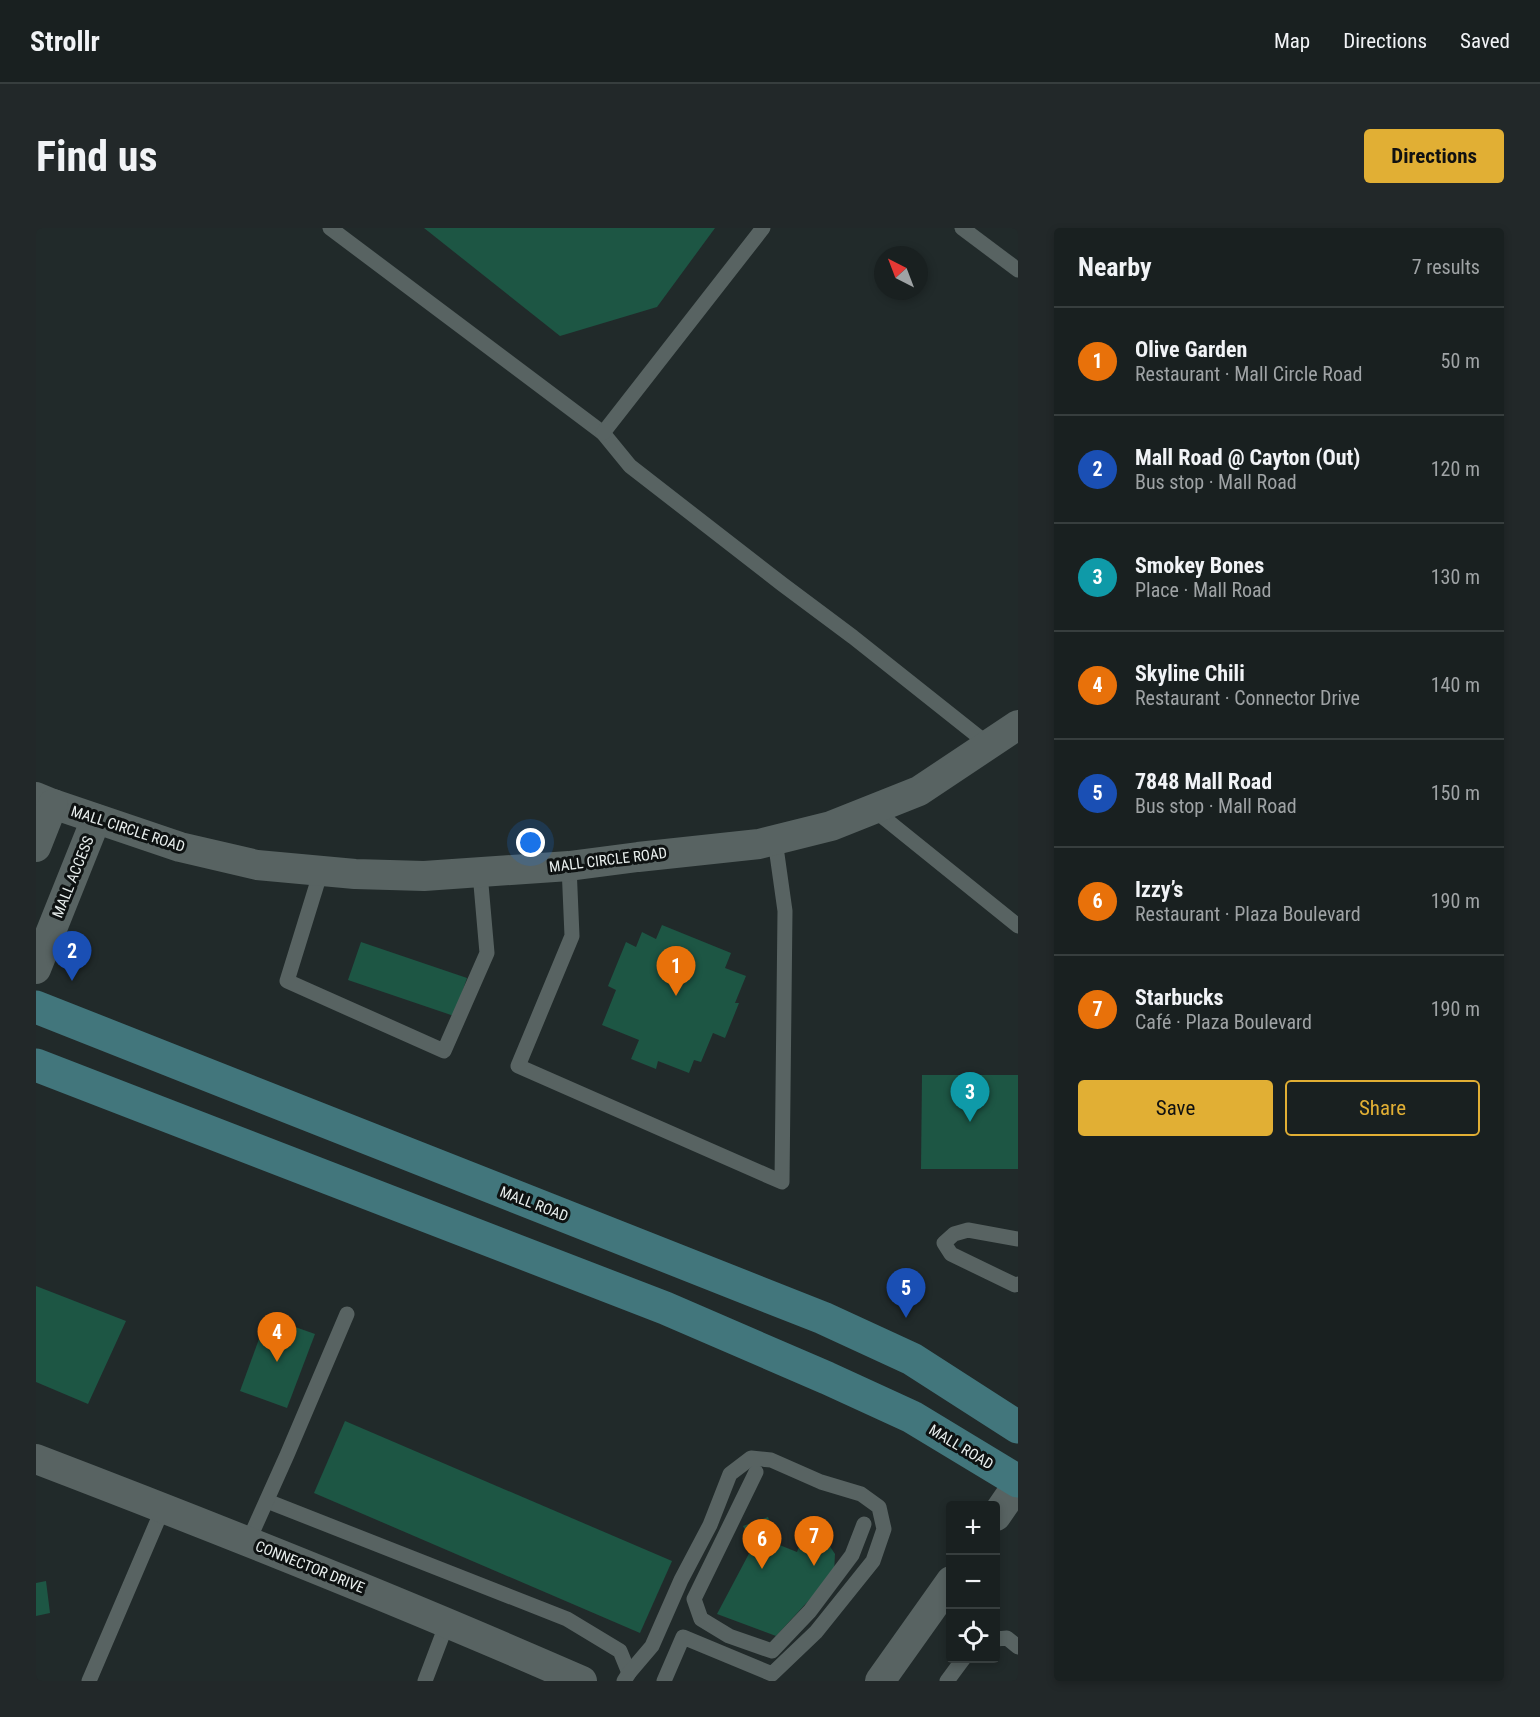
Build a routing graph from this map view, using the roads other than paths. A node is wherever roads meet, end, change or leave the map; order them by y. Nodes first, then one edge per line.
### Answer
1 (330, 228) edge
2 (763, 228) edge
3 (962, 228) edge
4 (1018, 270) edge
5 (603, 433) junction
6 (1018, 725) edge
7 (989, 746) junction
8 (45, 801) edge
9 (873, 809) junction
10 (96, 819) junction
11 (776, 840) junction
12 (36, 847) edge
13 (569, 866) junction
14 (321, 871) junction
15 (480, 873) junction
16 (1018, 926) edge
17 (36, 969) edge
18 (36, 1007) edge
19 (36, 1065) edge
20 (1018, 1239) edge
21 (1018, 1284) edge
22 (347, 1314) dead end
23 (1018, 1427) edge
24 (36, 1459) edge
25 (730, 1474) junction
26 (1018, 1483) edge
27 (267, 1501) junction
28 (163, 1508) junction
29 (1000, 1510) edge
30 (248, 1542) junction
31 (873, 1561) junction
32 (946, 1588) edge
33 (447, 1623) junction
34 (1000, 1639) edge
35 (1018, 1647) edge
36 (961, 1663) edge
37 (626, 1677) edge
38 (89, 1681) edge
39 (425, 1681) edge
40 (582, 1681) edge
41 (664, 1681) edge
42 (880, 1681) edge
43 (947, 1681) edge

1 - 5 lane
2 - 5 lane
3 - 4 lane
5 - 7 lane
6 - 7 street, MALL CIRCLE ROAD
7 - 9 street, MALL CIRCLE ROAD
8 - 10 street, MALL CIRCLE ROAD
8 - 12 street
9 - 11 street, MALL CIRCLE ROAD
9 - 16 lane
10 - 14 street, MALL CIRCLE ROAD
10 - 17 street, MALL ACCESS
11 - 13 street, MALL CIRCLE ROAD
11 - 13 lane
13 - 15 street, MALL CIRCLE ROAD
14 - 15 street, MALL CIRCLE ROAD
14 - 15 lane
18 - 23 main road, MALL ROAD
19 - 26 main road, MALL ROAD
20 - 21 lane
22 - 27 lane
24 - 28 street, CONNECTOR DRIVE
25 - 31 lane
25 - 31 lane
25 - 37 lane
26 - 29 street
27 - 30 lane
27 - 37 lane
28 - 30 street, CONNECTOR DRIVE
28 - 38 lane
30 - 33 street, CONNECTOR DRIVE
31 - 41 lane
32 - 42 street
33 - 39 lane
33 - 40 street, CONNECTOR DRIVE
34 - 35 lane
36 - 43 lane

